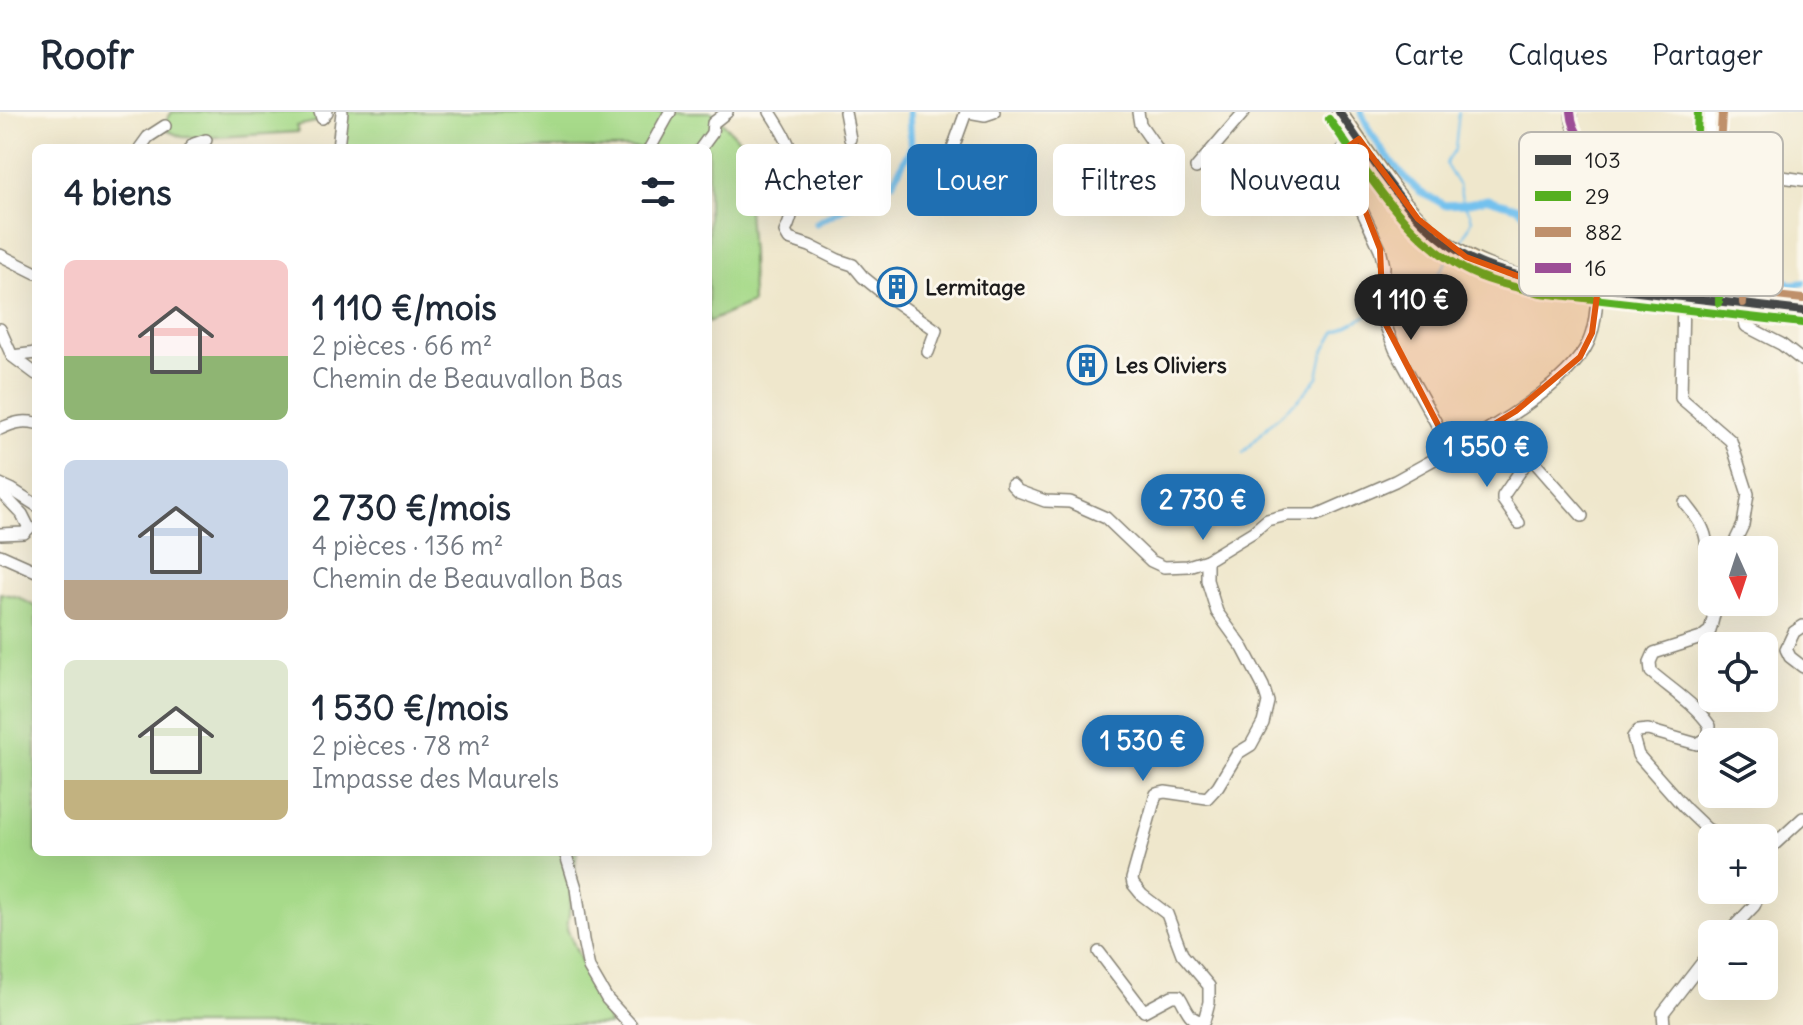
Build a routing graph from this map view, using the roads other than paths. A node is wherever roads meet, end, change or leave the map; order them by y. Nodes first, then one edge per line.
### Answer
1 (320, 112) edge
2 (327, 112) edge
3 (342, 112) edge
4 (670, 112) edge
5 (727, 112) edge
6 (770, 112) edge
7 (845, 112) edge
8 (967, 112) edge
9 (994, 112) edge
10 (1138, 112) edge
11 (1244, 112) edge
12 (1339, 112) edge
13 (1571, 112) edge
14 (1710, 112) edge
15 (165, 126) dead end
16 (1576, 132) edge
17 (1708, 132) edge
18 (850, 139) dead end
19 (1359, 139) junction
20 (206, 140) dead end
21 (143, 144) edge
22 (194, 144) edge
23 (338, 144) edge
24 (652, 144) edge
25 (704, 144) edge
26 (955, 144) edge
27 (1154, 144) edge
28 (1196, 168) dead end
29 (1783, 177) edge
30 (1803, 180) edge
31 (0, 244) edge
32 (2, 256) edge
33 (32, 271) edge
34 (1519, 277) edge
35 (1597, 296) edge
36 (1674, 296) edge
37 (1731, 296) edge
38 (1683, 297) junction
39 (1731, 303) junction
40 (1748, 305) junction
41 (1803, 311) edge
42 (0, 329) edge
43 (928, 352) dead end
44 (32, 354) edge
45 (12, 356) junction
46 (1803, 361) edge
47 (32, 371) edge
48 (32, 422) edge
49 (1490, 428) junction
50 (0, 429) edge
51 (1451, 450) junction
52 (1530, 457) junction
53 (0, 484) edge
54 (1012, 485) dead end
55 (0, 491) edge
56 (32, 502) edge
57 (1685, 503) dead end
58 (1582, 516) dead end
59 (1519, 523) dead end
60 (0, 534) edge
61 (1706, 536) edge
62 (1738, 536) edge
63 (0, 555) edge
64 (1207, 560) junction
65 (32, 569) edge
66 (1714, 616) edge
67 (1803, 626) edge
68 (1803, 667) edge
69 (1803, 818) edge
70 (1702, 824) edge
71 (1778, 841) edge
72 (566, 856) edge
73 (1755, 904) edge
74 (1740, 920) edge
75 (1099, 952) dead end
76 (1698, 968) edge
77 (631, 1025) edge
78 (1664, 1025) edge

1 - 2 street
3 - 23 street
4 - 24 street
5 - 25 street
6 - 43 street
7 - 18 street
8 - 9 street
8 - 26 street
10 - 27 street
11 - 28 street
12 - 19 main road
13 - 16 street
14 - 17 street
15 - 21 street
19 - 34 main road
19 - 51 street
20 - 22 street
29 - 30 street
31 - 32 street
32 - 33 street
35 - 49 street
36 - 38 main road
37 - 39 street
38 - 39 main road
38 - 62 street
39 - 40 main road
40 - 41 main road
40 - 46 street
42 - 45 street
44 - 45 street
45 - 47 street
48 - 50 street
49 - 51 street
49 - 52 street
51 - 64 street
52 - 58 street
52 - 59 street
53 - 56 street
54 - 64 street
55 - 60 street
57 - 61 street
63 - 65 street
64 - 75 street
66 - 70 street
67 - 68 street
69 - 71 street
72 - 77 street
73 - 74 street
76 - 78 street

